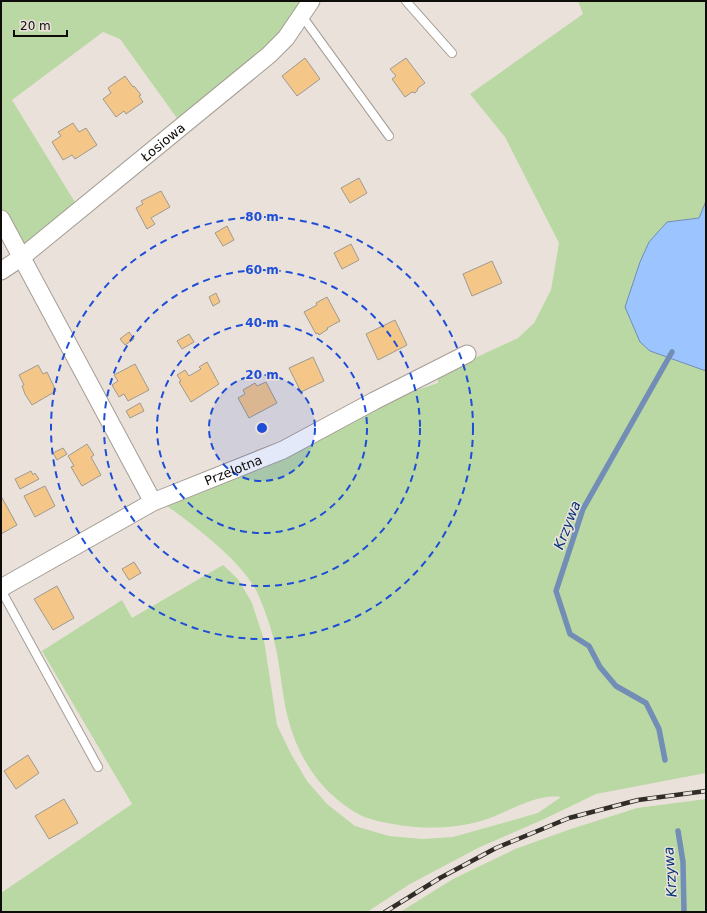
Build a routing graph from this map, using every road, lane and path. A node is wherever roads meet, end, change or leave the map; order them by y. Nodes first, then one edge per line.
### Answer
1 (312, 1) edge
2 (406, 1) edge
3 (302, 16) junction
4 (452, 53) dead end
5 (389, 136) dead end
6 (1, 219) edge
7 (22, 257) junction
8 (1, 271) edge
9 (467, 354) dead end
10 (153, 502) junction
11 (1, 589) edge
12 (98, 767) dead end

1 - 3 street, Łosiowa
2 - 4 lane
3 - 5 lane
3 - 7 street, Łosiowa
6 - 7 street
7 - 8 street, Łosiowa
7 - 10 street
9 - 10 street, Przelotna
10 - 11 street, Przelotna
11 - 12 lane

